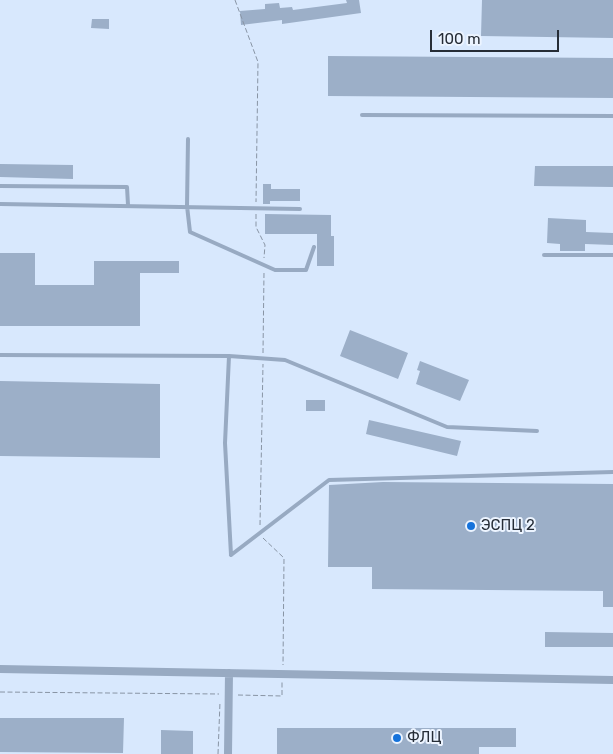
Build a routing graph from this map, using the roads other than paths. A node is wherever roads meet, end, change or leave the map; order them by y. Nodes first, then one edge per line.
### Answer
1 (362, 115) dead end
2 (613, 116) edge
3 (188, 139) dead end
4 (0, 186) edge
5 (0, 204) edge
6 (128, 205) junction
7 (187, 206) junction
8 (300, 209) dead end
9 (314, 247) dead end
10 (544, 255) dead end
11 (613, 255) edge
12 (0, 355) edge
13 (229, 356) junction
14 (537, 430) dead end
15 (613, 472) edge
16 (0, 668) edge
17 (229, 673) junction
18 (613, 680) edge
19 (228, 754) edge

1 - 2 lane
3 - 7 lane
4 - 6 lane
5 - 6 lane
6 - 7 lane
7 - 8 lane
7 - 9 lane
10 - 11 lane
12 - 13 lane
13 - 14 lane
13 - 15 lane
16 - 17 street
17 - 18 street
17 - 19 street

